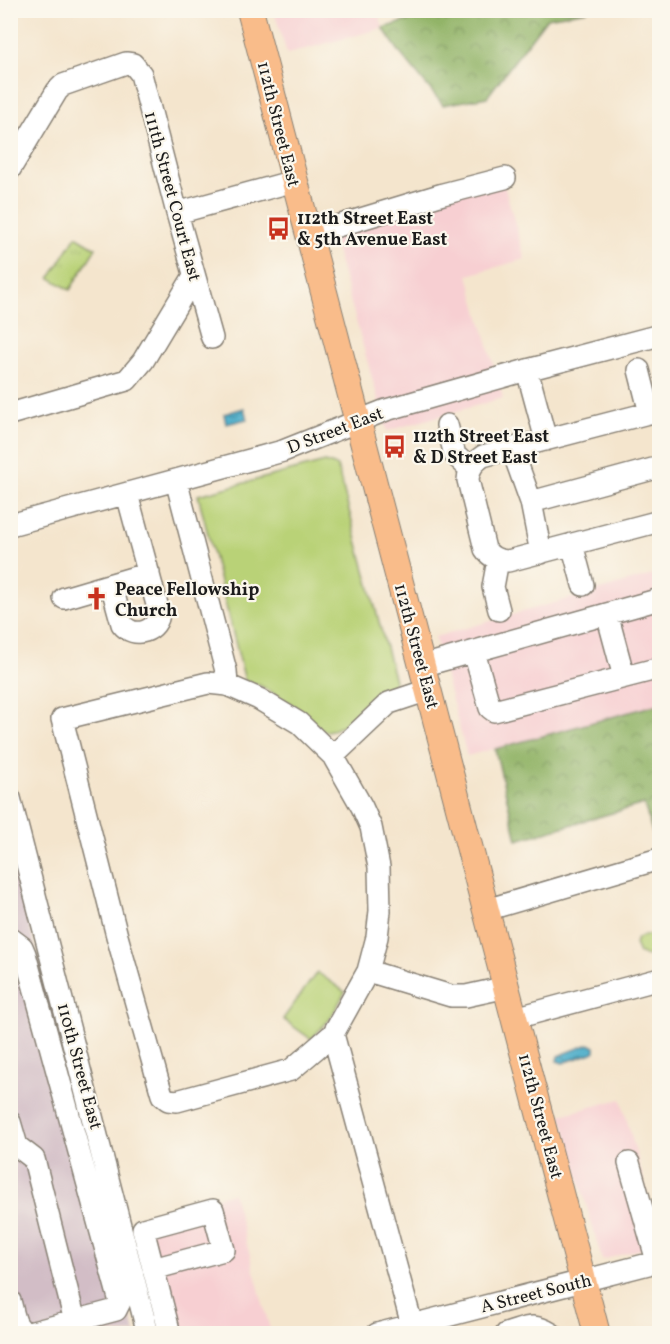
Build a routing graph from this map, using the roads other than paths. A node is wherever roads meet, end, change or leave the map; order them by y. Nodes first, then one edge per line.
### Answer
1 (250, 10) edge
2 (10, 169) edge
3 (505, 178) dead end
4 (294, 181) junction
5 (177, 213) junction
6 (308, 235) junction
7 (194, 276) junction
8 (660, 335) edge
9 (212, 338) dead end
10 (527, 370) junction
11 (639, 370) dead end
12 (655, 411) edge
13 (10, 414) edge
14 (358, 422) junction
15 (447, 425) dead end
16 (546, 440) junction
17 (512, 449) junction
18 (660, 467) edge
19 (470, 469) junction
20 (176, 480) junction
21 (127, 494) junction
22 (531, 502) junction
23 (659, 522) edge
24 (10, 525) edge
25 (572, 544) junction
26 (541, 553) junction
27 (498, 560) junction
28 (149, 573) junction
29 (111, 584) junction
30 (583, 585) dead end
31 (64, 597) dead end
32 (660, 599) edge
33 (499, 610) dead end
34 (607, 614) junction
35 (474, 652) junction
36 (660, 668) edge
37 (624, 677) junction
38 (425, 678) junction
39 (226, 686) junction
40 (333, 756) junction
41 (10, 798) edge
42 (659, 859) edge
43 (486, 910) junction
44 (13, 942) edge
45 (368, 971) junction
46 (660, 979) edge
47 (507, 987) junction
48 (515, 1018) junction
49 (333, 1034) junction
50 (10, 1122) edge
51 (629, 1163) dead end
52 (658, 1261) edge
53 (153, 1269) dead end
54 (584, 1281) junction
55 (10, 1301) edge
56 (425, 1326) edge
57 (77, 1327) edge
58 (148, 1334) edge
59 (171, 1334) edge
60 (377, 1334) edge
61 (506, 1334) edge
62 (552, 1334) edge
63 (597, 1334) edge

1 - 4 main road, 112th Street East
2 - 5 street, 111th Street Court East
3 - 6 street
4 - 5 street
4 - 6 main road, 112th Street East
5 - 7 street, 111th Street Court East
6 - 14 main road, 112th Street East
7 - 9 street, 111th Street Court East
7 - 13 street
8 - 10 street, D Street East
10 - 14 street, D Street East
10 - 16 street
11 - 12 street
12 - 16 street
14 - 20 street, D Street East
14 - 38 main road, 112th Street East
15 - 19 street
16 - 17 street
17 - 19 street
17 - 22 street
18 - 22 street
19 - 27 street
20 - 21 street, D Street East
20 - 39 street
21 - 24 street, D Street East
21 - 28 street
22 - 26 street
23 - 25 street
25 - 26 street
25 - 30 street
26 - 27 street
27 - 33 street
28 - 29 street
28 - 29 street
29 - 31 street
32 - 34 street
34 - 35 street
34 - 37 street
35 - 37 street
35 - 38 street
36 - 37 street
38 - 40 street
38 - 43 main road, 112th Street East
39 - 40 street
39 - 49 street
40 - 45 street
41 - 58 street, 110th Street East
42 - 43 street
43 - 47 main road, 112th Street East
44 - 57 street
45 - 47 street
45 - 49 street
46 - 48 street
47 - 48 main road, 112th Street East
48 - 54 main road, 112th Street East
49 - 56 street
50 - 57 street
51 - 52 street
52 - 54 street, A Street South
53 - 59 street
54 - 56 street, A Street South
54 - 63 main road, 112th Street East
55 - 57 street
56 - 60 street, A Street South
61 - 62 street

